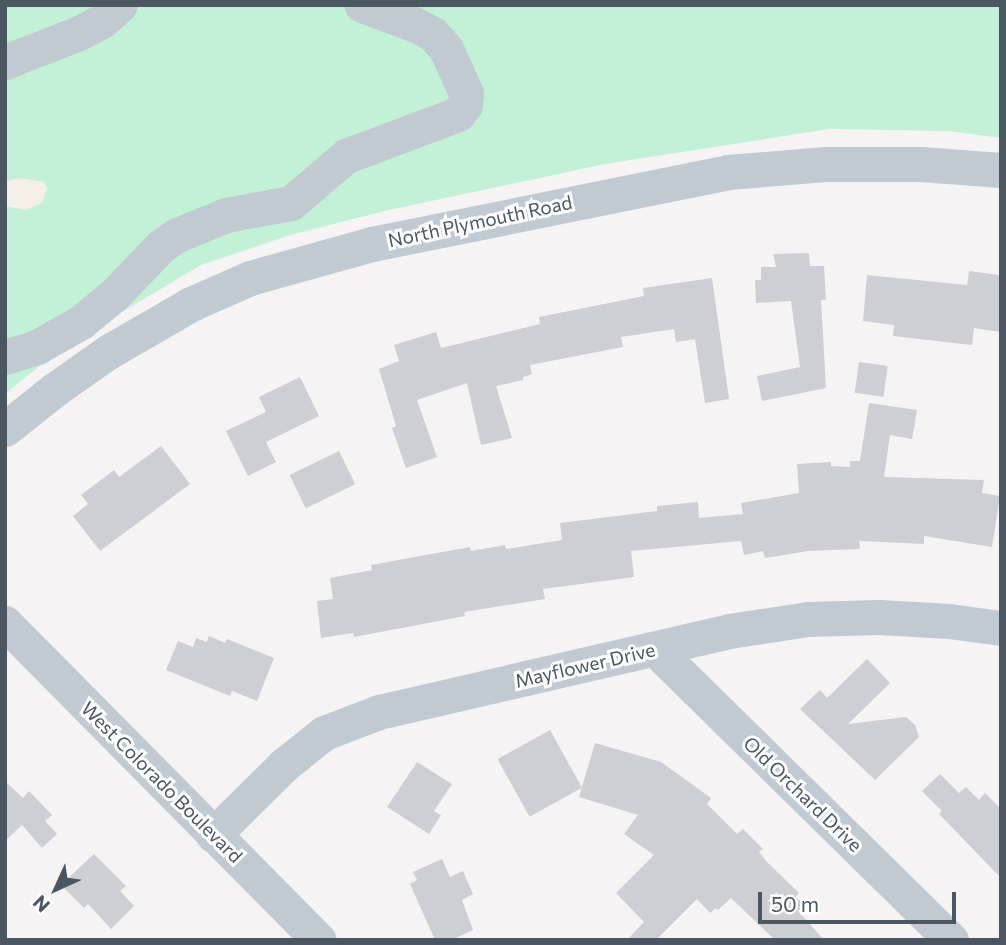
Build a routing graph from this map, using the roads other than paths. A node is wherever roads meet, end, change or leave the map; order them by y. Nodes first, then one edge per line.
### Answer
1 (120, 5) edge
2 (362, 5) edge
3 (5, 62) edge
4 (1001, 170) edge
5 (5, 357) edge
6 (5, 429) edge
7 (5, 623) edge
8 (1001, 628) edge
9 (655, 649) junction
10 (213, 835) junction
11 (319, 940) edge
12 (951, 940) edge

1 - 3 street
2 - 5 street
4 - 6 street, North Plymouth Road
7 - 10 street, West Colorado Boulevard
8 - 9 street, Mayflower Drive
9 - 10 street, Mayflower Drive
9 - 12 street, Old Orchard Drive
10 - 11 street, West Colorado Boulevard

